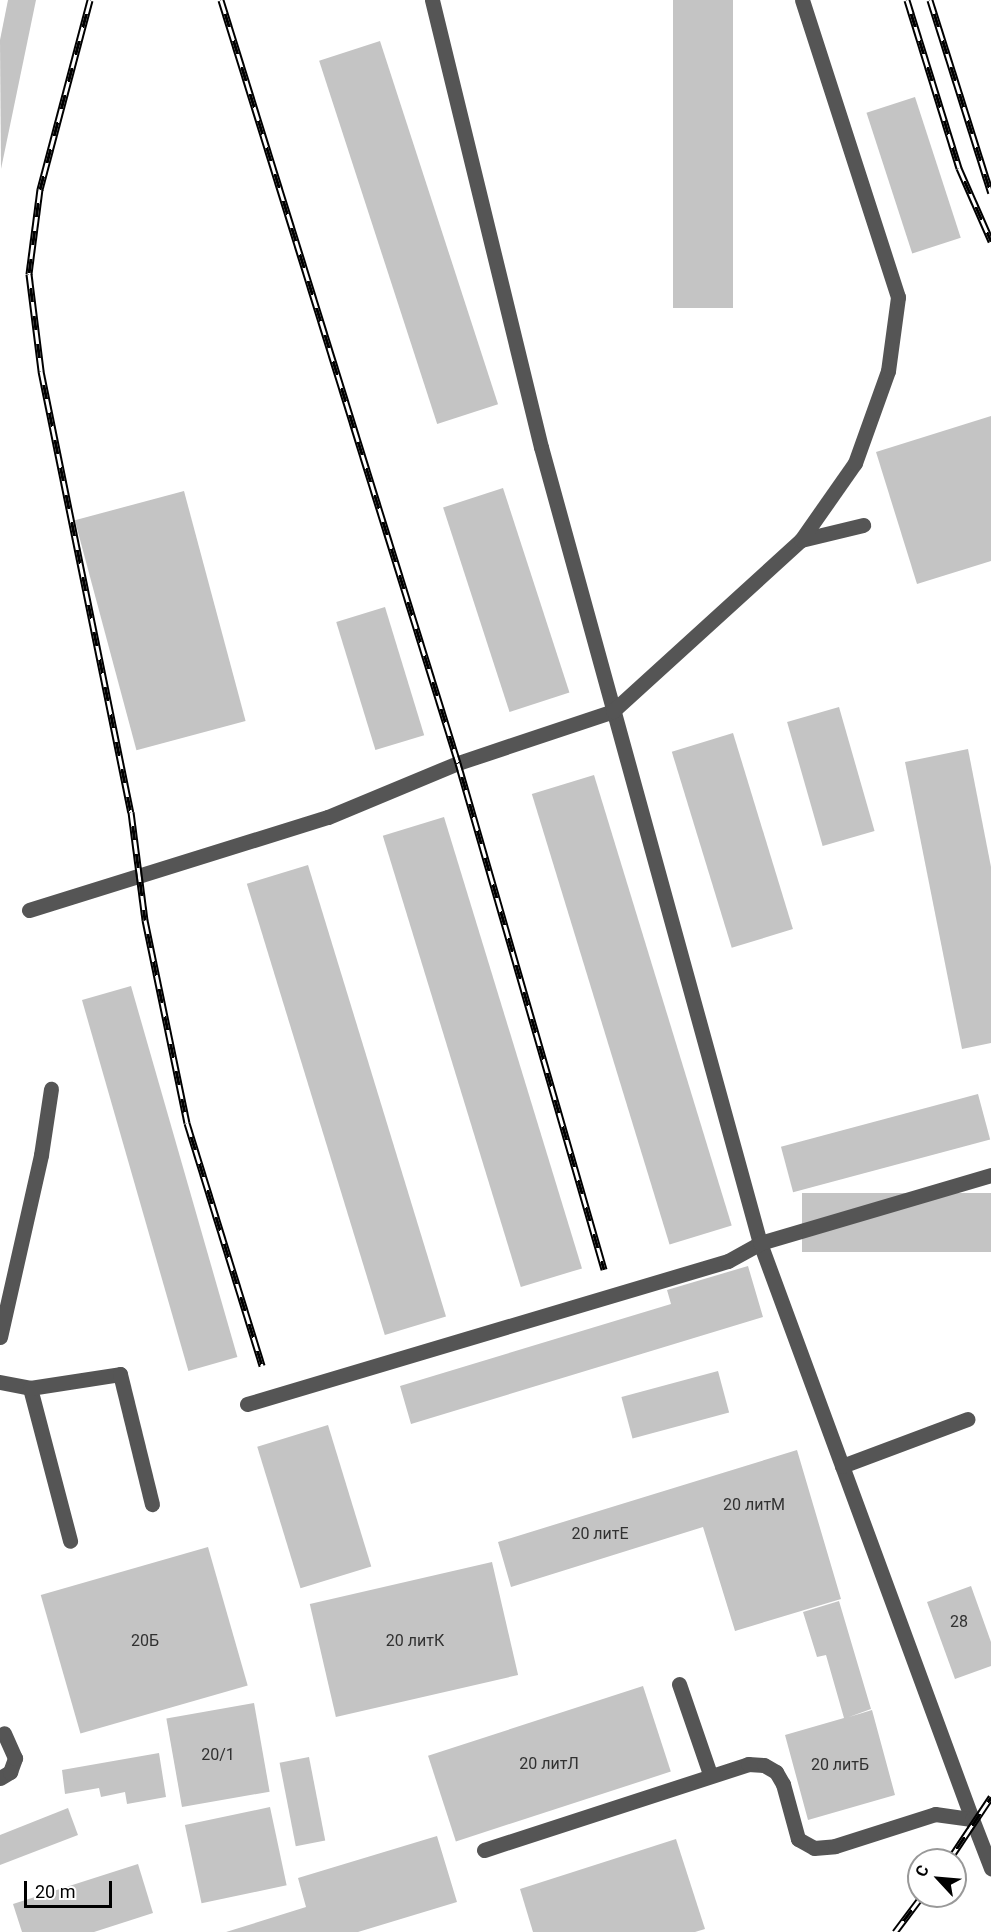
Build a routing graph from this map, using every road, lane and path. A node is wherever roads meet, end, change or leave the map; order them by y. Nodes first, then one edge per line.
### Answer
1 (432, 0) edge
2 (802, 0) edge
3 (863, 525) dead end
4 (801, 540) junction
5 (613, 711) junction
6 (29, 910) dead end
7 (51, 1089) dead end
8 (991, 1175) edge
9 (760, 1243) junction
10 (0, 1337) edge
11 (0, 1382) edge
12 (30, 1388) junction
13 (247, 1404) dead end
14 (968, 1419) dead end
15 (842, 1466) junction
16 (152, 1504) dead end
17 (70, 1541) dead end
18 (679, 1684) dead end
19 (4, 1733) dead end
20 (710, 1774) junction
21 (0, 1778) edge
22 (972, 1819) junction
23 (484, 1850) dead end
24 (991, 1868) edge

1 - 5 lane
2 - 4 lane
3 - 4 lane
4 - 5 lane
5 - 6 lane
5 - 9 lane
7 - 10 lane
8 - 9 lane
9 - 13 lane
9 - 15 lane
11 - 12 lane
12 - 16 lane
12 - 17 lane
14 - 15 lane
15 - 22 lane
18 - 20 lane
19 - 21 lane
20 - 22 lane
20 - 23 lane
22 - 24 lane

